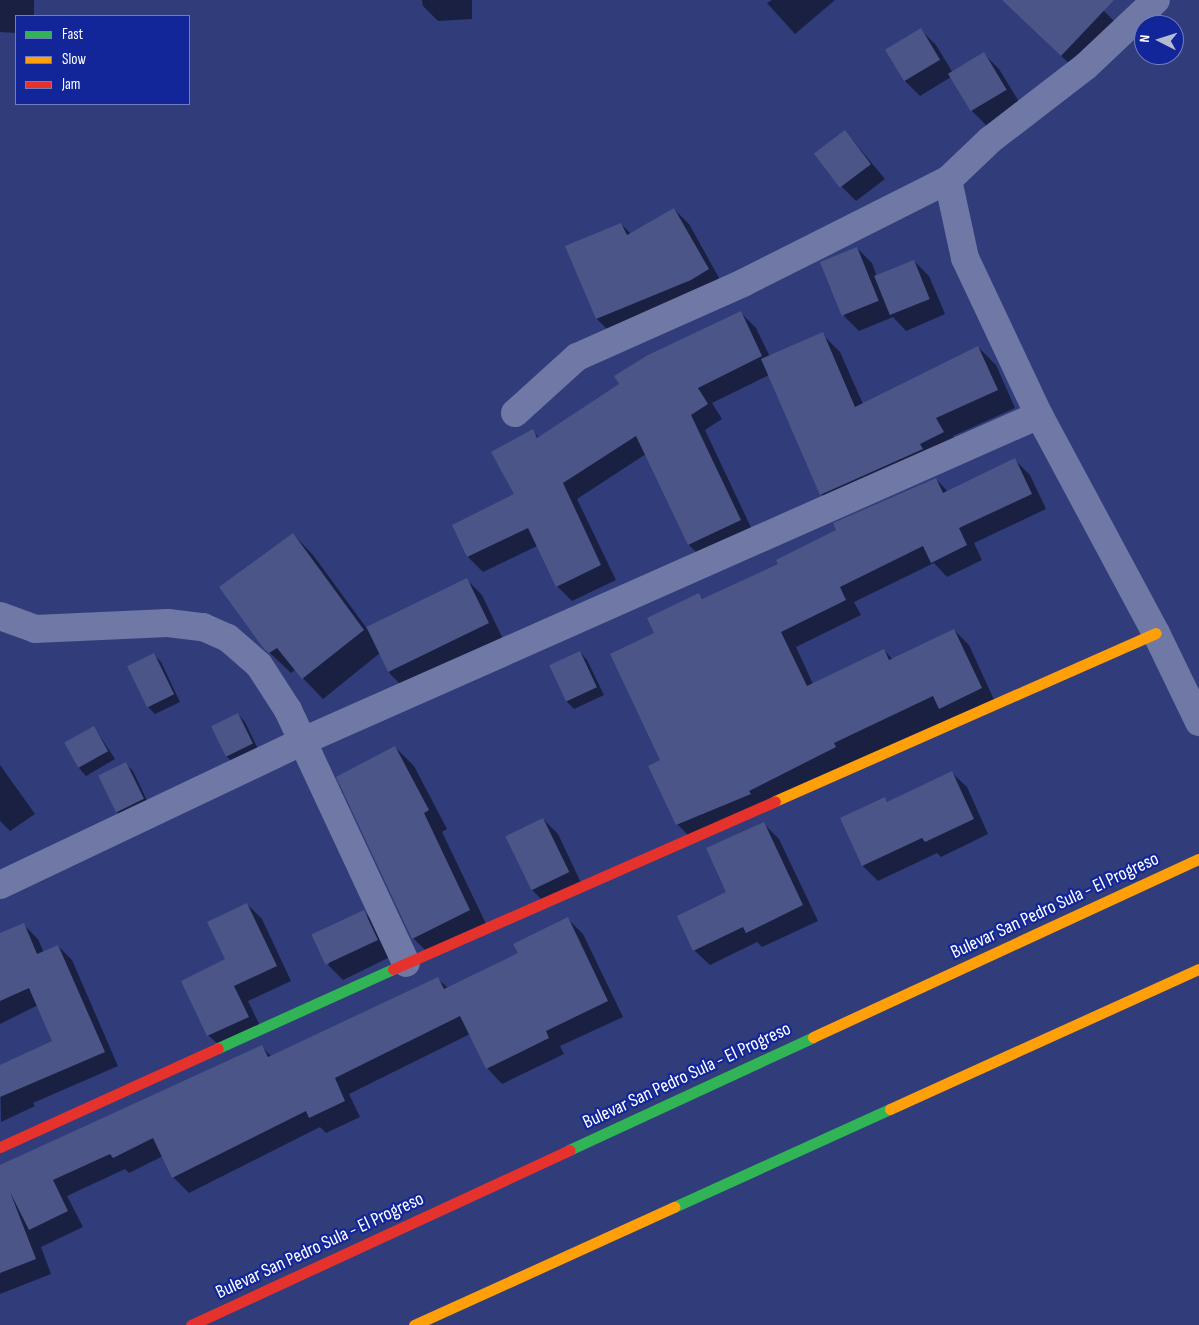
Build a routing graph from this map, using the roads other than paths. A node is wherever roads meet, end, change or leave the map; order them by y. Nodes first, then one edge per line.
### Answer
1 (1156, 0) edge
2 (948, 180) junction
3 (514, 413) dead end
4 (1040, 415) junction
5 (0, 616) edge
6 (1156, 632) junction
7 (1199, 722) edge
8 (303, 741) junction
9 (1199, 859) edge
10 (0, 885) edge
11 (406, 963) junction
12 (1199, 969) edge
13 (0, 1147) edge
14 (191, 1325) edge
15 (414, 1325) edge

1 - 2 street
2 - 3 street
2 - 4 street
4 - 6 street
4 - 8 street
5 - 8 street
6 - 7 street
6 - 11 main road
8 - 10 street
8 - 11 street
9 - 14 main road, Bulevar San Pedro Sula - El Progreso
11 - 13 main road
12 - 15 main road

